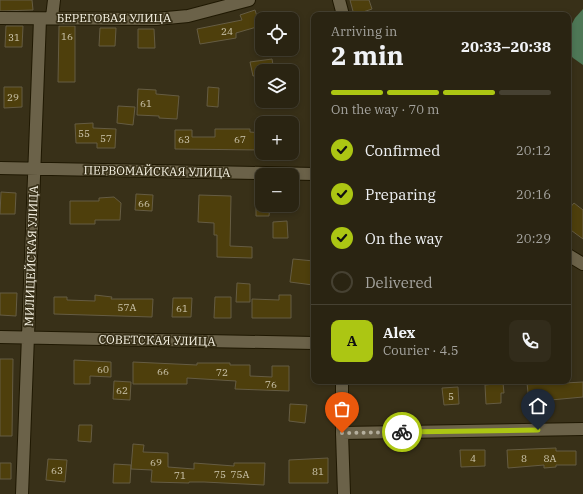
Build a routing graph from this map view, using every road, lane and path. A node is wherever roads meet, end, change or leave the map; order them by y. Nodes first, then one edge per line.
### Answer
1 (54, 0) edge
2 (249, 0) edge
3 (340, 0) edge
4 (342, 12) edge
5 (0, 18) edge
6 (46, 18) junction
7 (0, 168) edge
8 (34, 168) junction
9 (311, 174) edge
10 (571, 257) edge
11 (583, 264) edge
12 (0, 337) edge
13 (28, 337) junction
14 (311, 343) edge
15 (342, 384) edge
16 (583, 429) edge
17 (342, 433) junction
18 (22, 494) edge
19 (344, 494) edge

1 - 6 street, МИЛИЦЕЙСКАЯ УЛИЦА
2 - 6 street, БЕРЕГОВАЯ УЛИЦА
3 - 4 street
5 - 6 street, БЕРЕГОВАЯ УЛИЦА
6 - 8 street, МИЛИЦЕЙСКАЯ УЛИЦА
7 - 8 street, ПЕРВОМАЙСКАЯ УЛИЦА
8 - 9 street, ПЕРВОМАЙСКАЯ УЛИЦА
8 - 13 street, МИЛИЦЕЙСКАЯ УЛИЦА
10 - 11 street
12 - 13 street, СОВЕТСКАЯ УЛИЦА
13 - 14 street, СОВЕТСКАЯ УЛИЦА
13 - 18 street, МИЛИЦЕЙСКАЯ УЛИЦА
15 - 17 street
16 - 17 street
17 - 19 street

